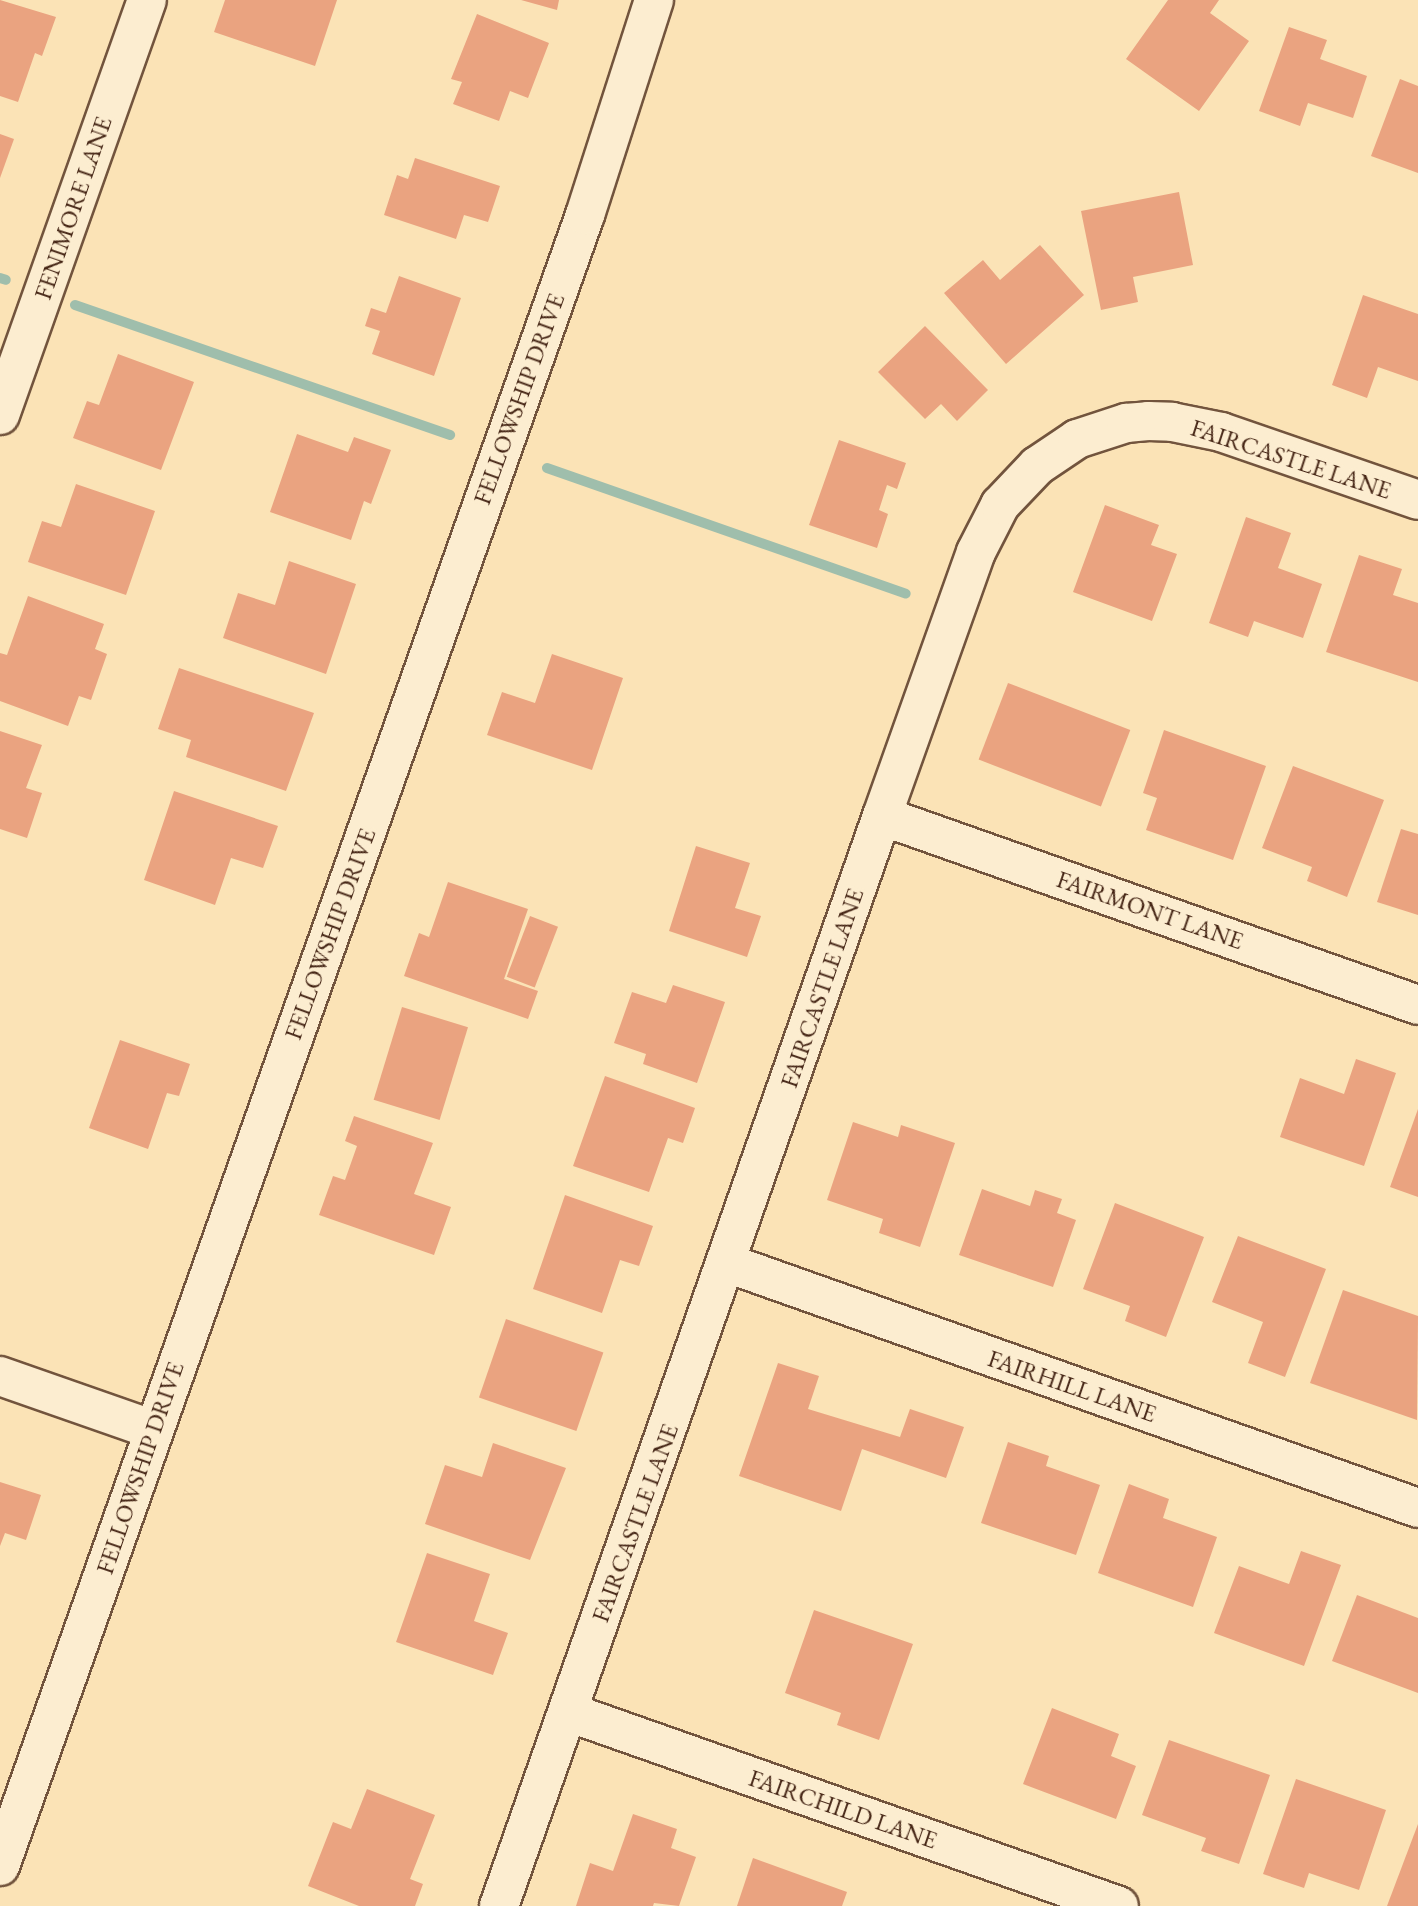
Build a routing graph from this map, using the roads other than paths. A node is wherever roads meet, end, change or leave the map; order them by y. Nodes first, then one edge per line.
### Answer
1 (147, 0) edge
2 (654, 0) edge
3 (0, 415) edge
4 (1418, 500) edge
5 (882, 816) junction
6 (1418, 1005) edge
7 (727, 1264) junction
8 (0, 1377) edge
9 (154, 1430) junction
10 (1418, 1508) edge
11 (568, 1712) junction
12 (0, 1866) edge
13 (499, 1906) edge
14 (1119, 1906) edge

1 - 3 street, FENIMORE LANE
2 - 9 street, FELLOWSHIP DRIVE
4 - 5 street, FAIRCASTLE LANE
5 - 6 street, FAIRMONT LANE
5 - 7 street, FAIRCASTLE LANE
7 - 10 street, FAIRHILL LANE
7 - 11 street, FAIRCASTLE LANE
8 - 9 street
9 - 12 street, FELLOWSHIP DRIVE
11 - 13 street, FAIRCASTLE LANE
11 - 14 street, FAIRCHILD LANE

